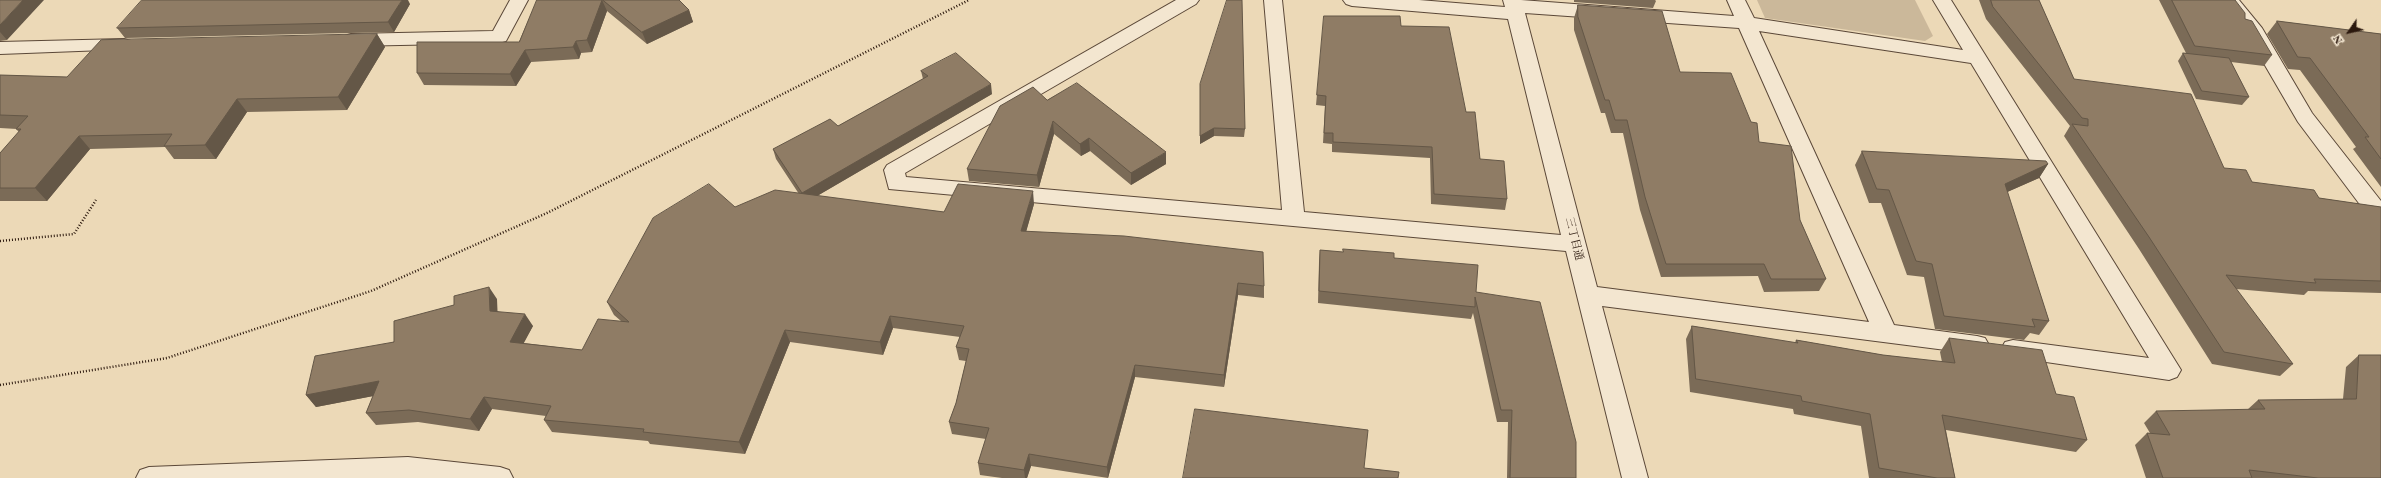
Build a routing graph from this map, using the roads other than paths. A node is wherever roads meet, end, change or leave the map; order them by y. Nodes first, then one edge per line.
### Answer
1 (519, 0) edge
2 (1190, 0) edge
3 (1273, 0) edge
4 (1352, 0) edge
5 (1736, 0) edge
6 (1942, 0) edge
7 (2229, 0) edge
8 (1513, 7) edge
9 (1746, 23) junction
10 (333, 41) edge
11 (143, 45) edge
12 (0, 48) edge
13 (1977, 58) junction
14 (2381, 216) edge
15 (1294, 220) junction
16 (1575, 244) junction
17 (1588, 295) junction
18 (1886, 333) junction
19 (149, 478) edge
20 (500, 478) edge
21 (1635, 478) edge

1 - 10 street
2 - 15 street
3 - 15 street
4 - 8 street
5 - 9 street
6 - 13 street
7 - 14 street
8 - 9 street
8 - 16 street, 三丁目通
9 - 13 street
9 - 18 street
11 - 12 street
13 - 18 street
15 - 16 street
16 - 17 street, 三丁目通
17 - 18 street
17 - 21 street, 三丁目通
19 - 20 street

